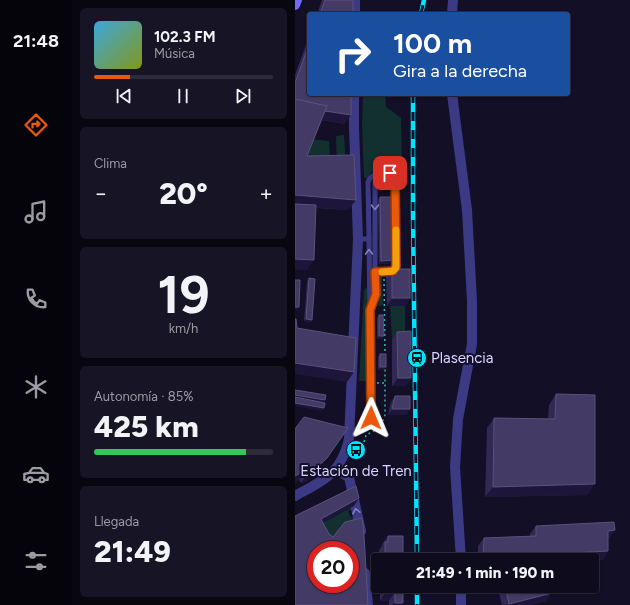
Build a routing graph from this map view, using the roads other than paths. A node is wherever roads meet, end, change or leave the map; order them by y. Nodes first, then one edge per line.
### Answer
1 (296, 0) edge
2 (355, 0) edge
3 (453, 0) edge
4 (295, 5) edge
5 (355, 12) edge
6 (452, 12) edge
7 (354, 96) edge
8 (451, 96) edge
9 (385, 173) junction
10 (358, 239) junction
11 (369, 239) junction
12 (375, 272) junction
13 (370, 310) junction
14 (349, 433) junction
15 (336, 470) junction
16 (295, 496) edge
17 (363, 540) edge
18 (461, 553) edge
19 (364, 562) edge
20 (461, 593) edge
21 (368, 605) edge
22 (461, 605) edge

1 - 4 main road
2 - 5 street
3 - 6 street
7 - 10 street
8 - 18 street
9 - 11 lane
9 -> 12 lane
9 - 12 lane
10 - 11 lane
10 - 14 street
13 -> 11 lane
12 - 13 lane
13 - 14 lane
14 - 15 street
15 - 16 street
17 -> 15 street
19 - 21 street
20 - 22 street

